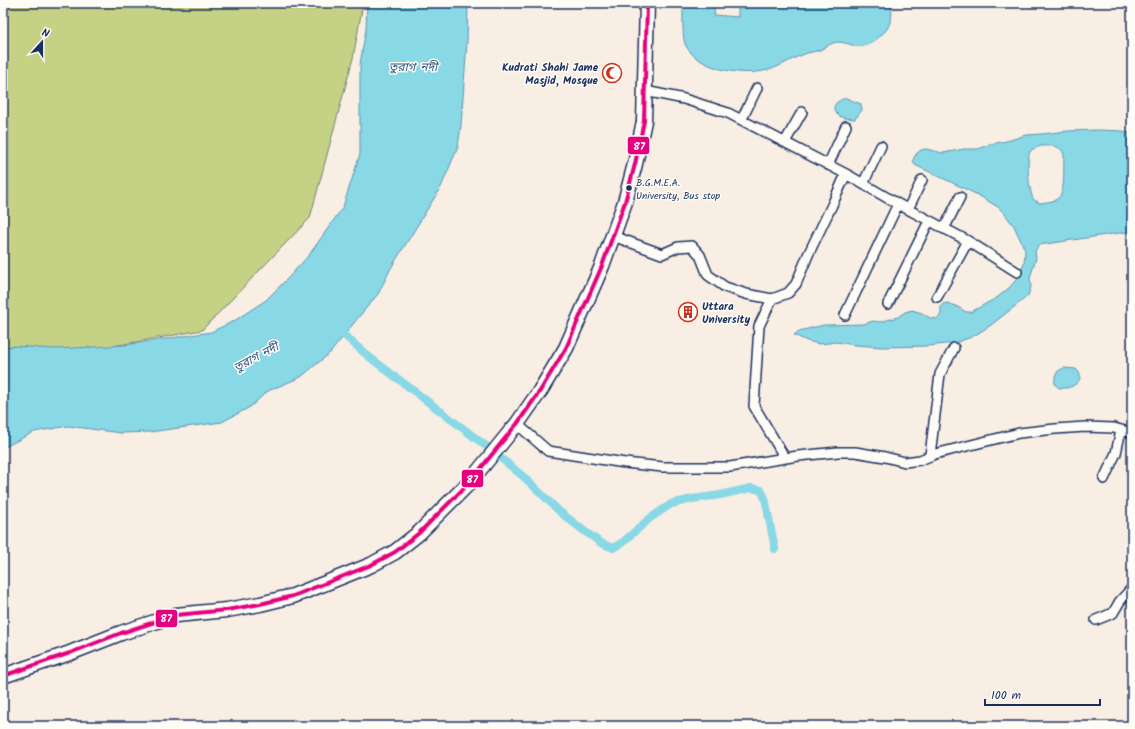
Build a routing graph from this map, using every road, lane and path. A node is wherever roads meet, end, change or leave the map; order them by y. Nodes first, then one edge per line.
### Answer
1 (647, 3) edge
2 (757, 88) dead end
3 (645, 91) junction
4 (802, 112) dead end
5 (742, 120) junction
6 (846, 126) dead end
7 (785, 142) junction
8 (882, 146) dead end
9 (828, 165) junction
10 (846, 174) junction
11 (922, 180) dead end
12 (863, 184) junction
13 (960, 197) dead end
14 (898, 204) junction
15 (908, 210) junction
16 (929, 221) junction
17 (944, 229) junction
18 (613, 236) junction
19 (968, 241) junction
20 (1017, 272) dead end
21 (937, 297) dead end
22 (772, 299) junction
23 (888, 304) dead end
24 (845, 315) dead end
25 (954, 348) dead end
26 (514, 427) junction
27 (1121, 430) junction
28 (1132, 433) edge
29 (930, 456) junction
30 (785, 458) junction
31 (1104, 479) dead end
32 (1132, 588) edge
33 (1096, 620) dead end
34 (3, 676) edge

1 - 3 highway
2 - 5 street
3 - 5 street
3 - 18 highway
4 - 7 street
5 - 7 street
6 - 9 street
7 - 9 street
8 - 12 street
9 - 10 street
10 - 12 street
10 - 22 street
11 - 15 street
12 - 14 street
13 - 17 street
14 - 15 street
14 - 24 street
15 - 16 street
16 - 17 street
16 - 23 street
17 - 19 street
18 - 22 street
18 - 26 highway
19 - 20 street
19 - 21 street
22 - 30 street
25 - 29 street
26 - 30 street
26 - 34 highway
27 - 28 street
27 - 29 street
27 - 31 street
29 - 30 street
32 - 33 street

